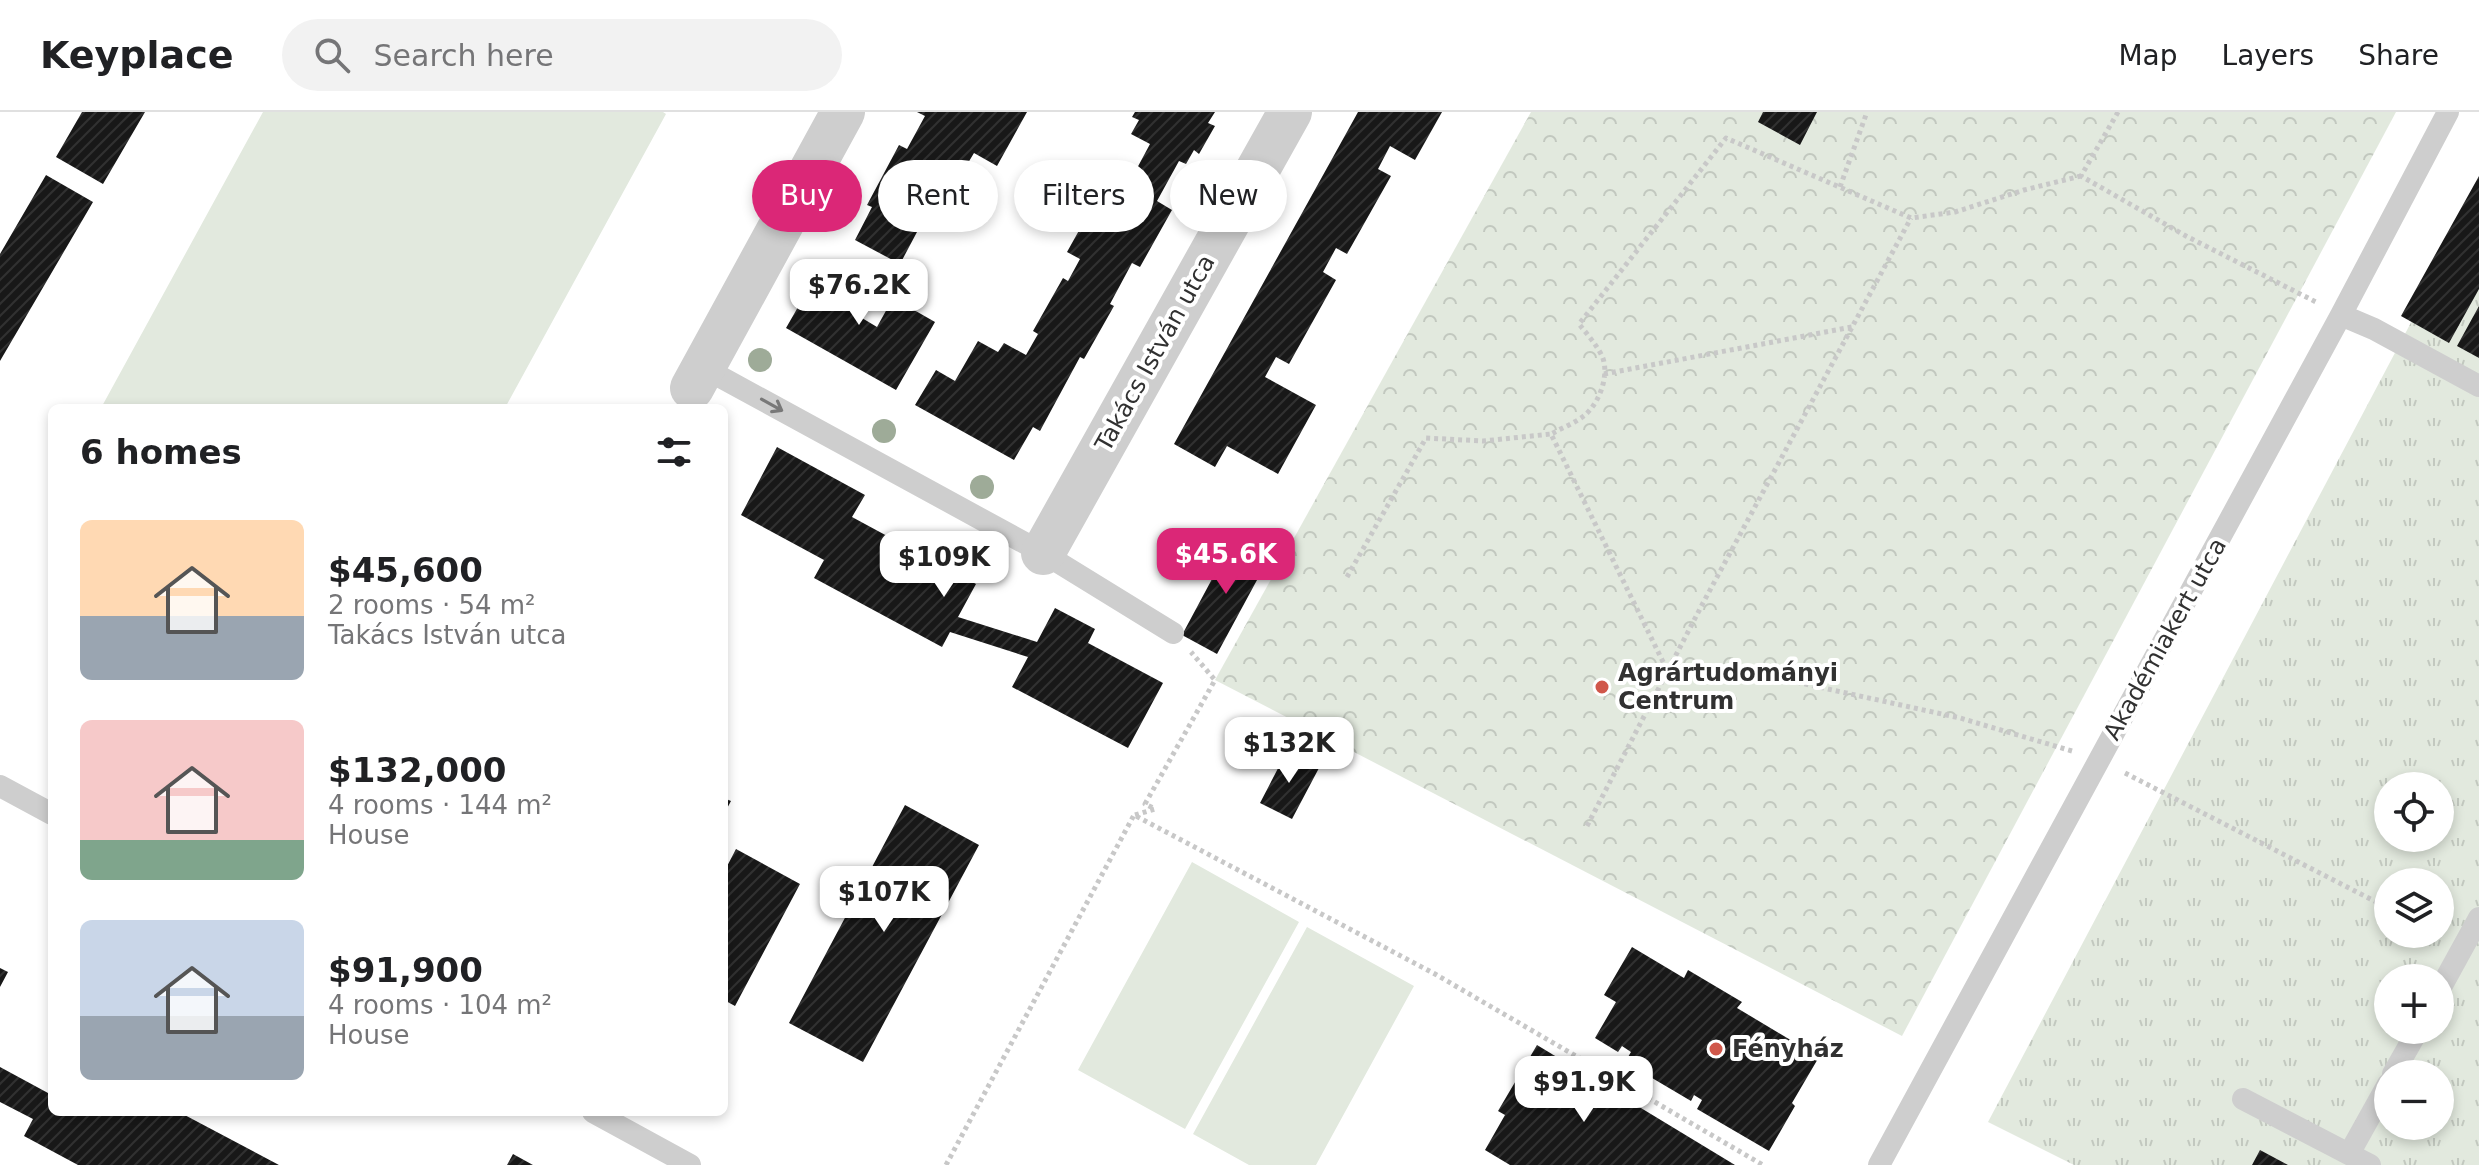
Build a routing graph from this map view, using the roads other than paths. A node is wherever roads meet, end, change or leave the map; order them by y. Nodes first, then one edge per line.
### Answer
1 (843, 112) edge
2 (1290, 112) edge
3 (2448, 112) edge
4 (2341, 315) junction
5 (2479, 386) edge
6 (692, 388) edge
7 (726, 404) edge
8 (728, 405) edge
9 (1043, 553) junction
10 (1173, 633) road end
11 (0, 786) edge
12 (48, 812) edge
13 (2479, 918) edge
14 (2454, 964) edge
15 (2243, 1099) dead end
16 (2374, 1109) edge
17 (600, 1116) edge
18 (2349, 1154) junction
19 (690, 1165) edge
20 (1879, 1165) edge
21 (2370, 1165) edge

1 - 6 street
2 - 9 street, Takács István utca
3 - 4 lane, Akadémiakert utca
4 - 5 lane
4 - 20 lane, Akadémiakert utca
6 -> 7 lane
8 -> 9 lane
9 - 10 lane
11 - 12 lane
13 - 14 lane
15 - 18 lane
16 - 18 lane
17 - 19 lane
18 - 21 lane

